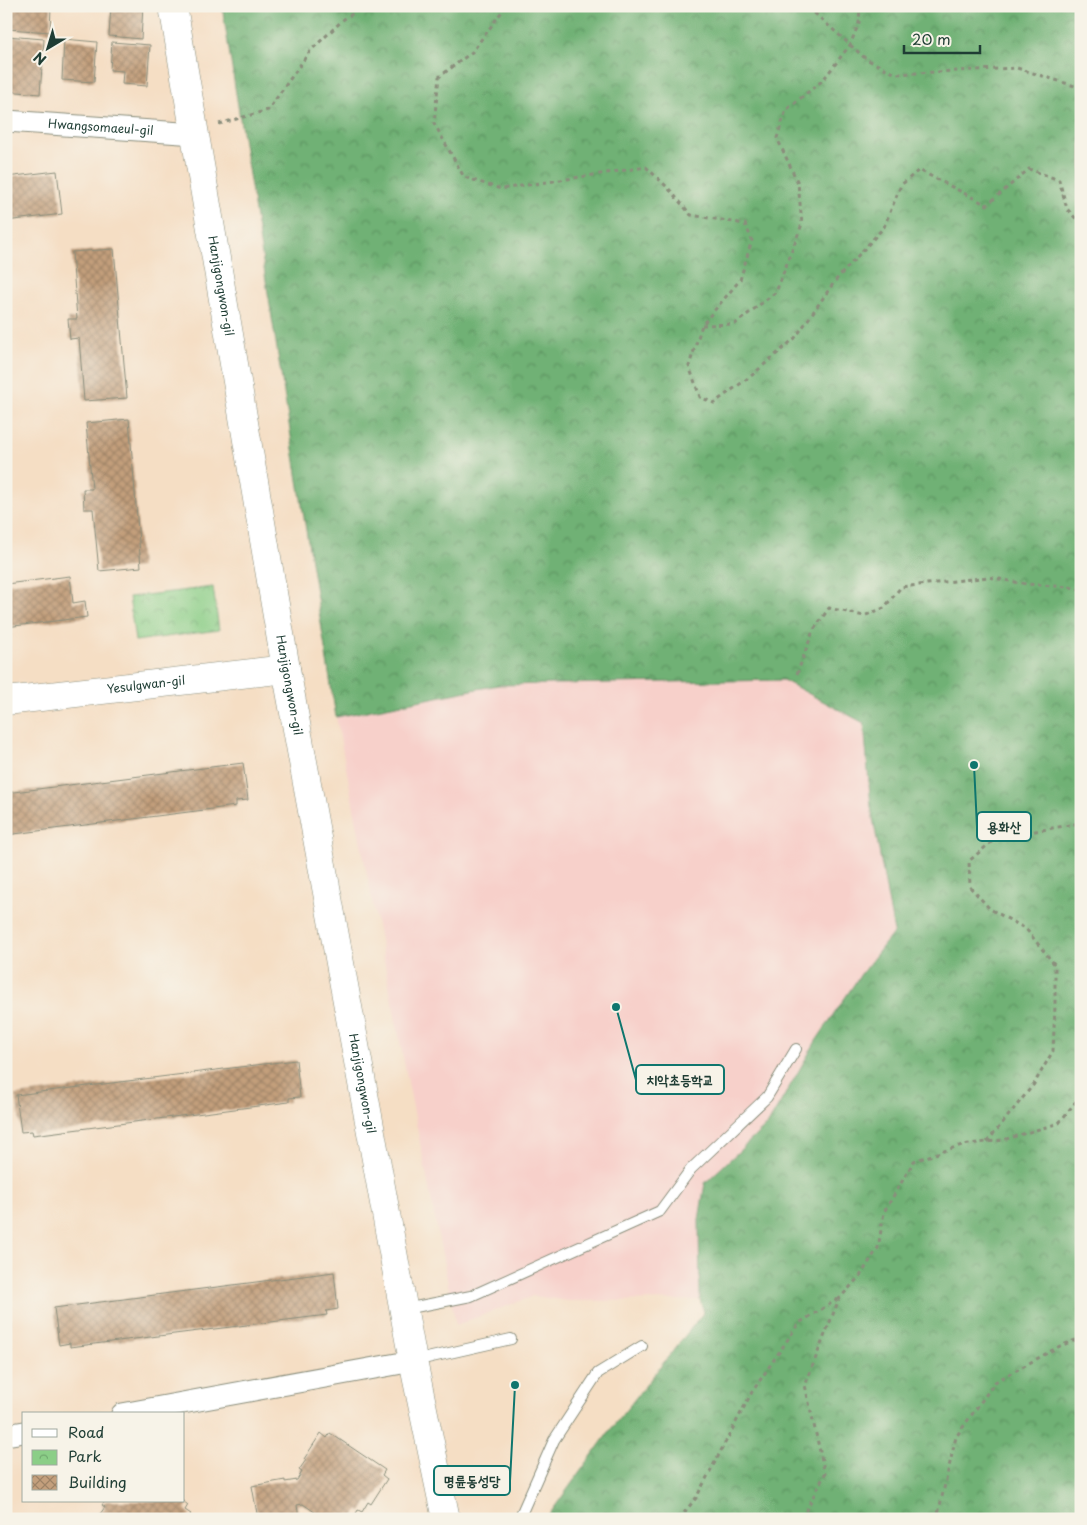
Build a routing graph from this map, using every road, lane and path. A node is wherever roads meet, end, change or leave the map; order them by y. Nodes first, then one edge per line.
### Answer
1 (173, 6) edge
2 (365, 6) edge
3 (506, 6) edge
4 (760, 6) edge
5 (860, 6) edge
6 (850, 45) junction
7 (1081, 88) edge
8 (6, 121) edge
9 (206, 129) junction
10 (1081, 224) edge
11 (702, 325) junction
12 (1081, 590) edge
13 (286, 669) junction
14 (797, 674) dead end
15 (6, 701) edge
16 (1081, 823) edge
17 (796, 1049) dead end
18 (1081, 1095) edge
19 (986, 1142) junction
20 (839, 1299) junction
21 (404, 1310) junction
22 (1081, 1338) edge
23 (511, 1339) dead end
24 (642, 1346) dead end
25 (413, 1361) junction
26 (133, 1412) edge
27 (22, 1432) edge
28 (6, 1435) edge
29 (1081, 1509) edge
30 (446, 1519) edge
31 (519, 1519) edge
32 (679, 1519) edge
33 (805, 1519) edge
34 (934, 1519) edge
35 (1077, 1519) edge

1 - 9 street, Hanjigongwon-gil
2 - 9 path
3 - 11 path
4 - 6 path
5 - 6 path
6 - 7 path
6 - 11 path
8 - 9 street, Hwangsomaeul-gil
9 - 13 street, Hanjigongwon-gil
10 - 11 path
12 - 14 path
13 - 15 street, Yesulgwan-gil
13 - 21 street, Hanjigongwon-gil
16 - 19 path
17 - 21 lane
18 - 19 path
19 - 20 path
20 - 32 path
20 - 33 path
21 - 25 street, Hanjigongwon-gil
22 - 34 path
23 - 25 lane
24 - 31 lane
25 - 26 street
25 - 30 street, Hanjigongwon-gil
27 - 28 street
29 - 35 path

